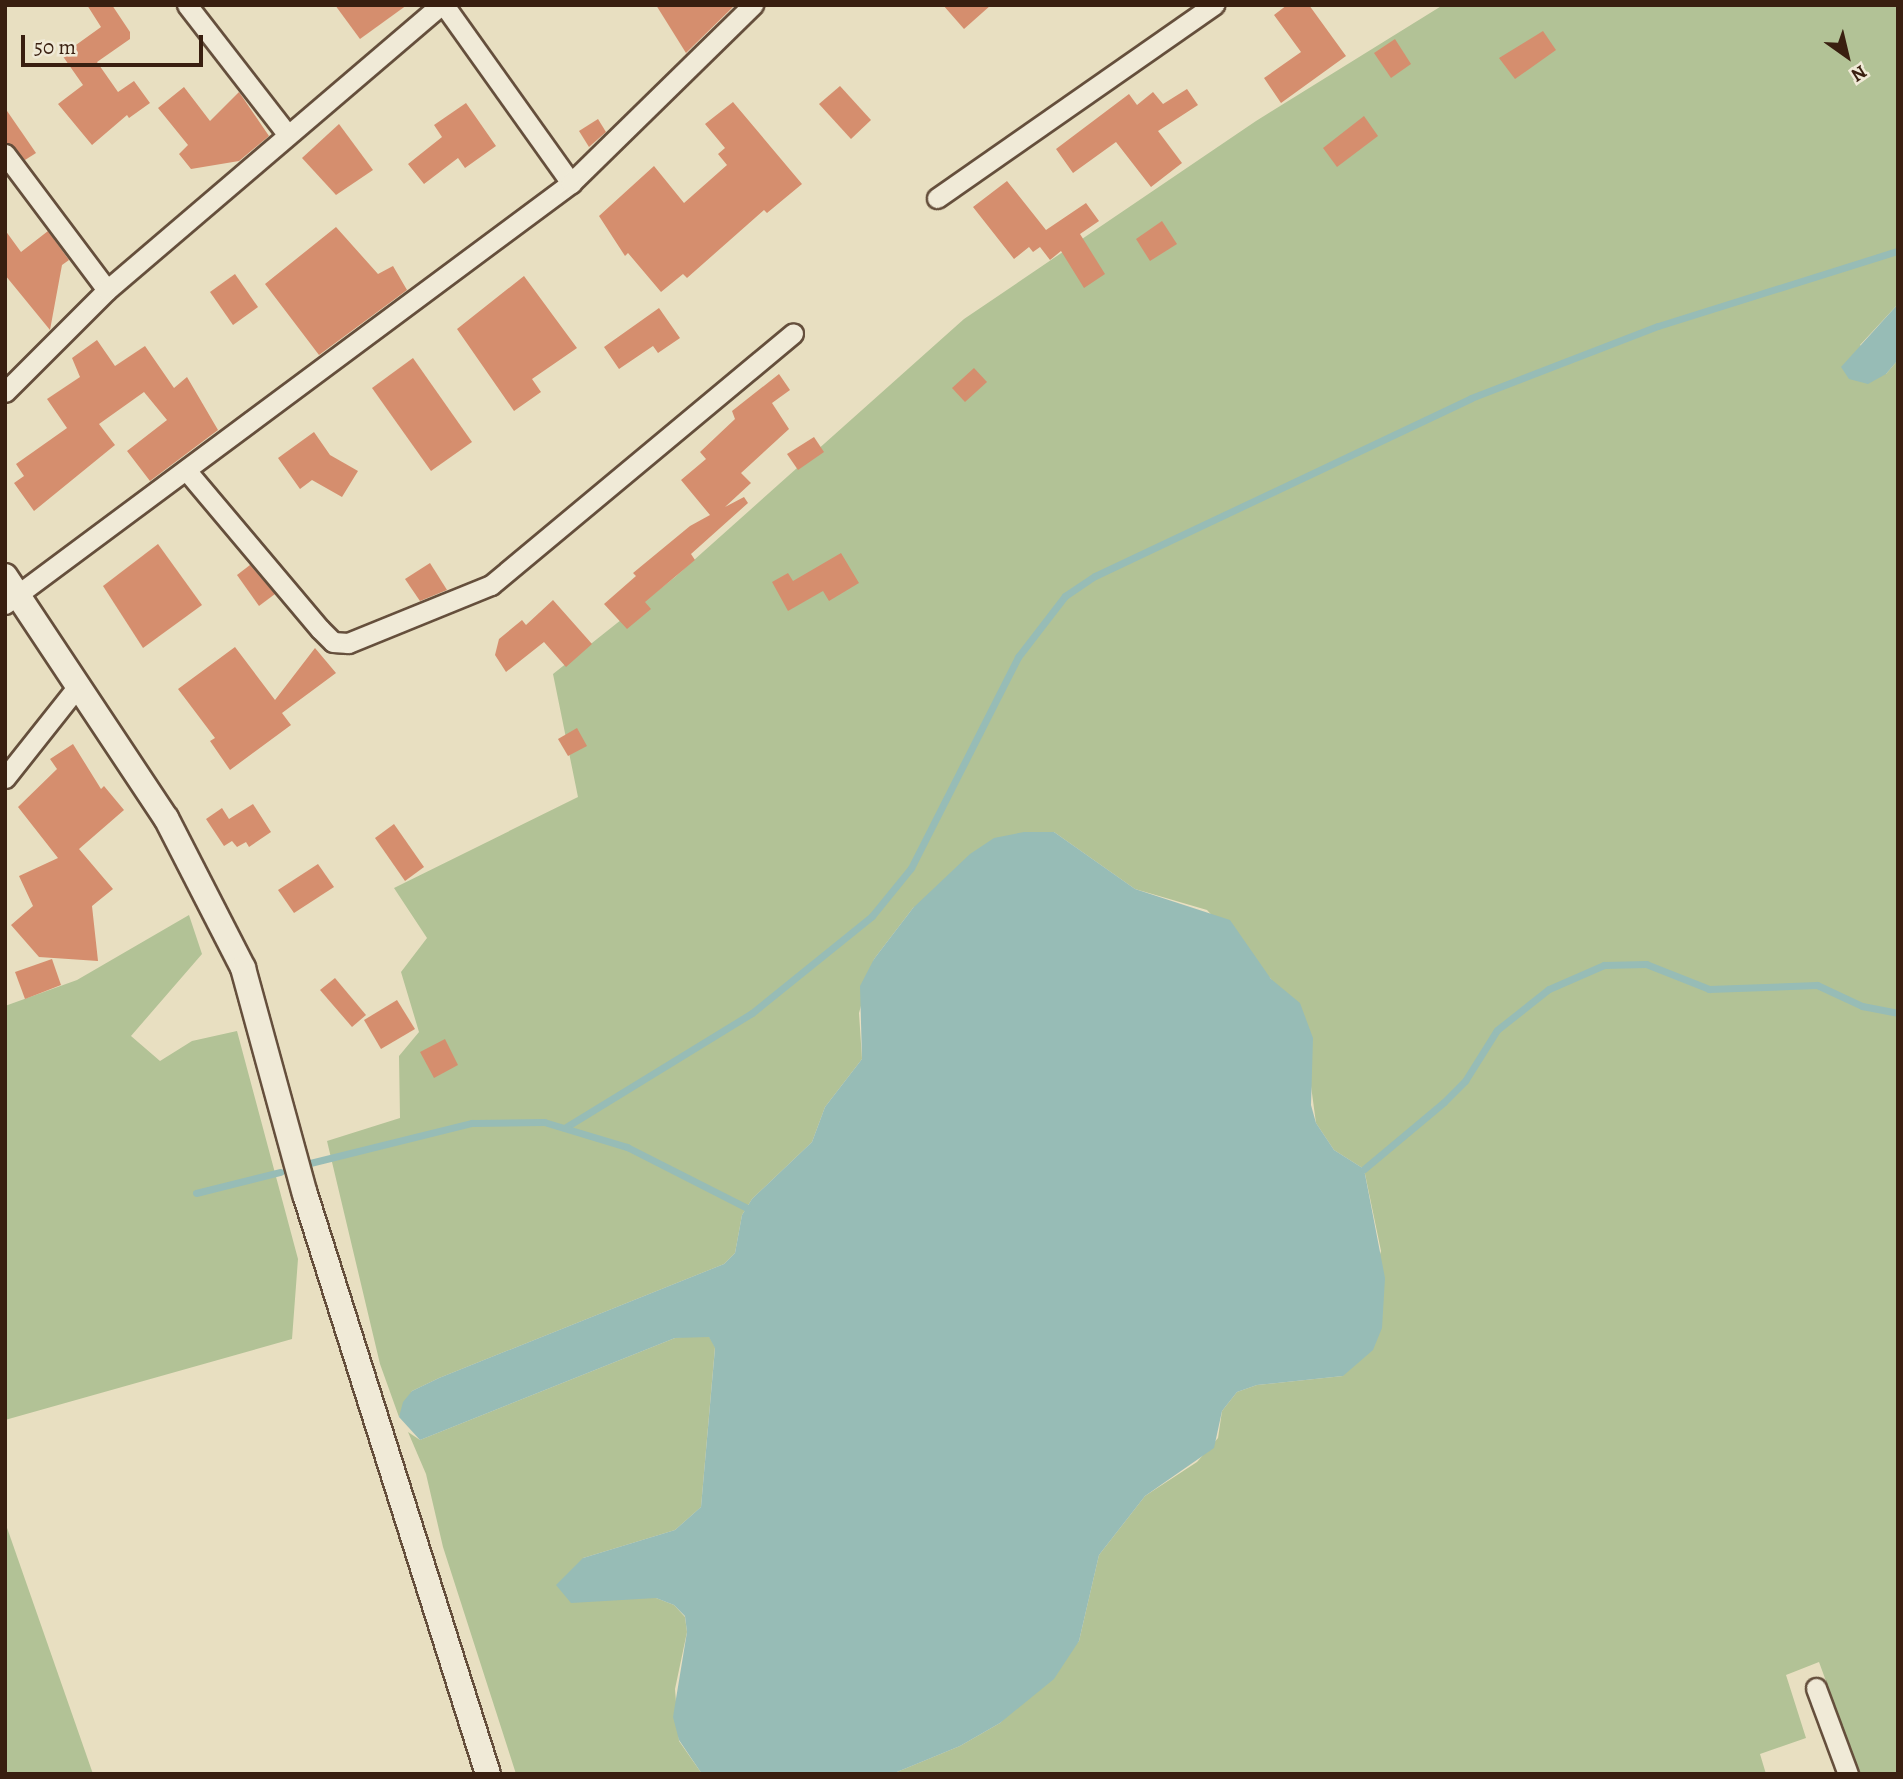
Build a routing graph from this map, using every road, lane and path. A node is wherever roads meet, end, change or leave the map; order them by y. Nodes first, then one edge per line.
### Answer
1 (187, 5) edge
2 (442, 5) edge
3 (1214, 5) edge
4 (740, 9) edge
5 (287, 134) junction
6 (5, 154) edge
7 (572, 183) junction
8 (937, 198) dead end
9 (107, 289) junction
10 (793, 333) dead end
11 (5, 392) edge
12 (186, 470) junction
13 (9, 592) edge
14 (77, 687) junction
15 (5, 778) edge
16 (1816, 1688) dead end
17 (488, 1774) edge
18 (1848, 1774) edge

1 - 5 street
2 - 5 street
2 - 7 street
3 - 8 street
4 - 7 street
5 - 9 street
6 - 9 street
7 - 12 street
9 - 11 street
10 - 12 street
12 - 13 street
13 - 14 street
14 - 15 street
14 - 17 street
16 - 18 street

